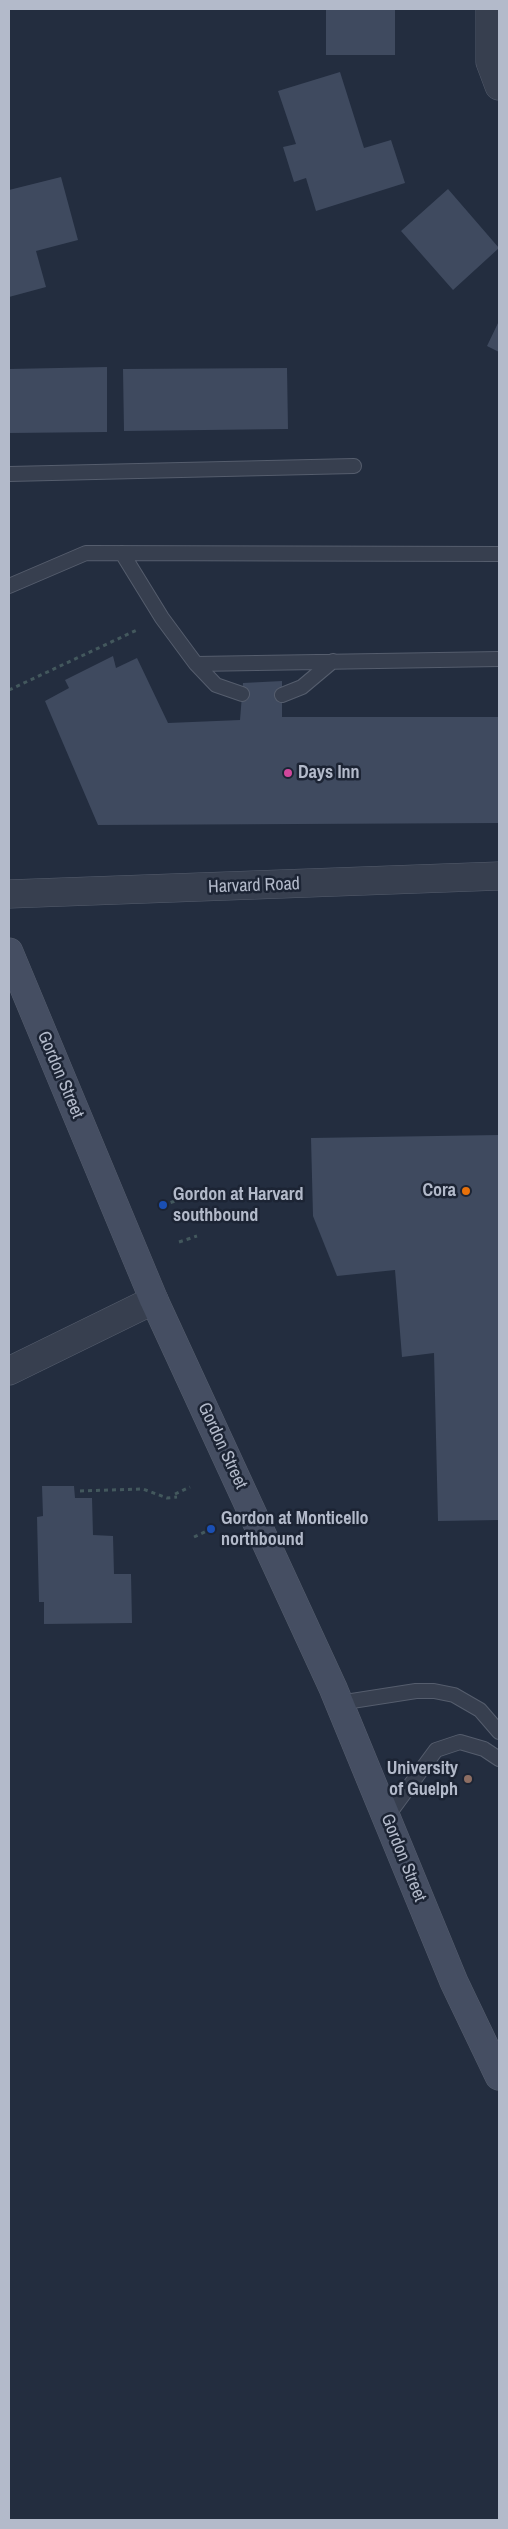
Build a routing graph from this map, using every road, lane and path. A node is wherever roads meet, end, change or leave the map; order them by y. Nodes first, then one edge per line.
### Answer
1 (490, 9) edge
2 (499, 86) edge
3 (354, 466) dead end
4 (9, 474) edge
5 (122, 553) junction
6 (499, 554) edge
7 (9, 586) edge
8 (162, 618) junction
9 (499, 659) edge
10 (333, 661) junction
11 (196, 664) junction
12 (9, 690) edge
13 (242, 694) dead end
14 (282, 695) dead end
15 (499, 876) edge
16 (9, 894) edge
17 (9, 952) edge
18 (181, 1199) dead end
19 (163, 1205) dead end
20 (197, 1236) dead end
21 (179, 1242) dead end
22 (154, 1300) junction
23 (9, 1371) edge
24 (190, 1487) dead end
25 (80, 1491) dead end
26 (210, 1529) dead end
27 (194, 1537) dead end
28 (338, 1703) junction
29 (499, 1732) edge
30 (499, 1759) edge
31 (386, 1818) junction
32 (499, 2076) edge

1 - 2 street
3 - 4 lane
5 - 6 lane
5 - 7 lane
5 - 8 lane
8 - 11 lane
8 - 12 path
9 - 10 lane
10 - 11 lane
10 - 14 lane
11 - 13 lane
15 - 16 street, Harvard Road
17 - 22 main road, Gordon Street
18 - 19 path
20 - 21 path
22 - 23 street
22 - 28 main road, Gordon Street
24 - 25 path
26 - 27 path
28 - 29 lane
28 - 31 main road, Gordon Street
30 - 31 lane
31 - 32 main road, Gordon Street

